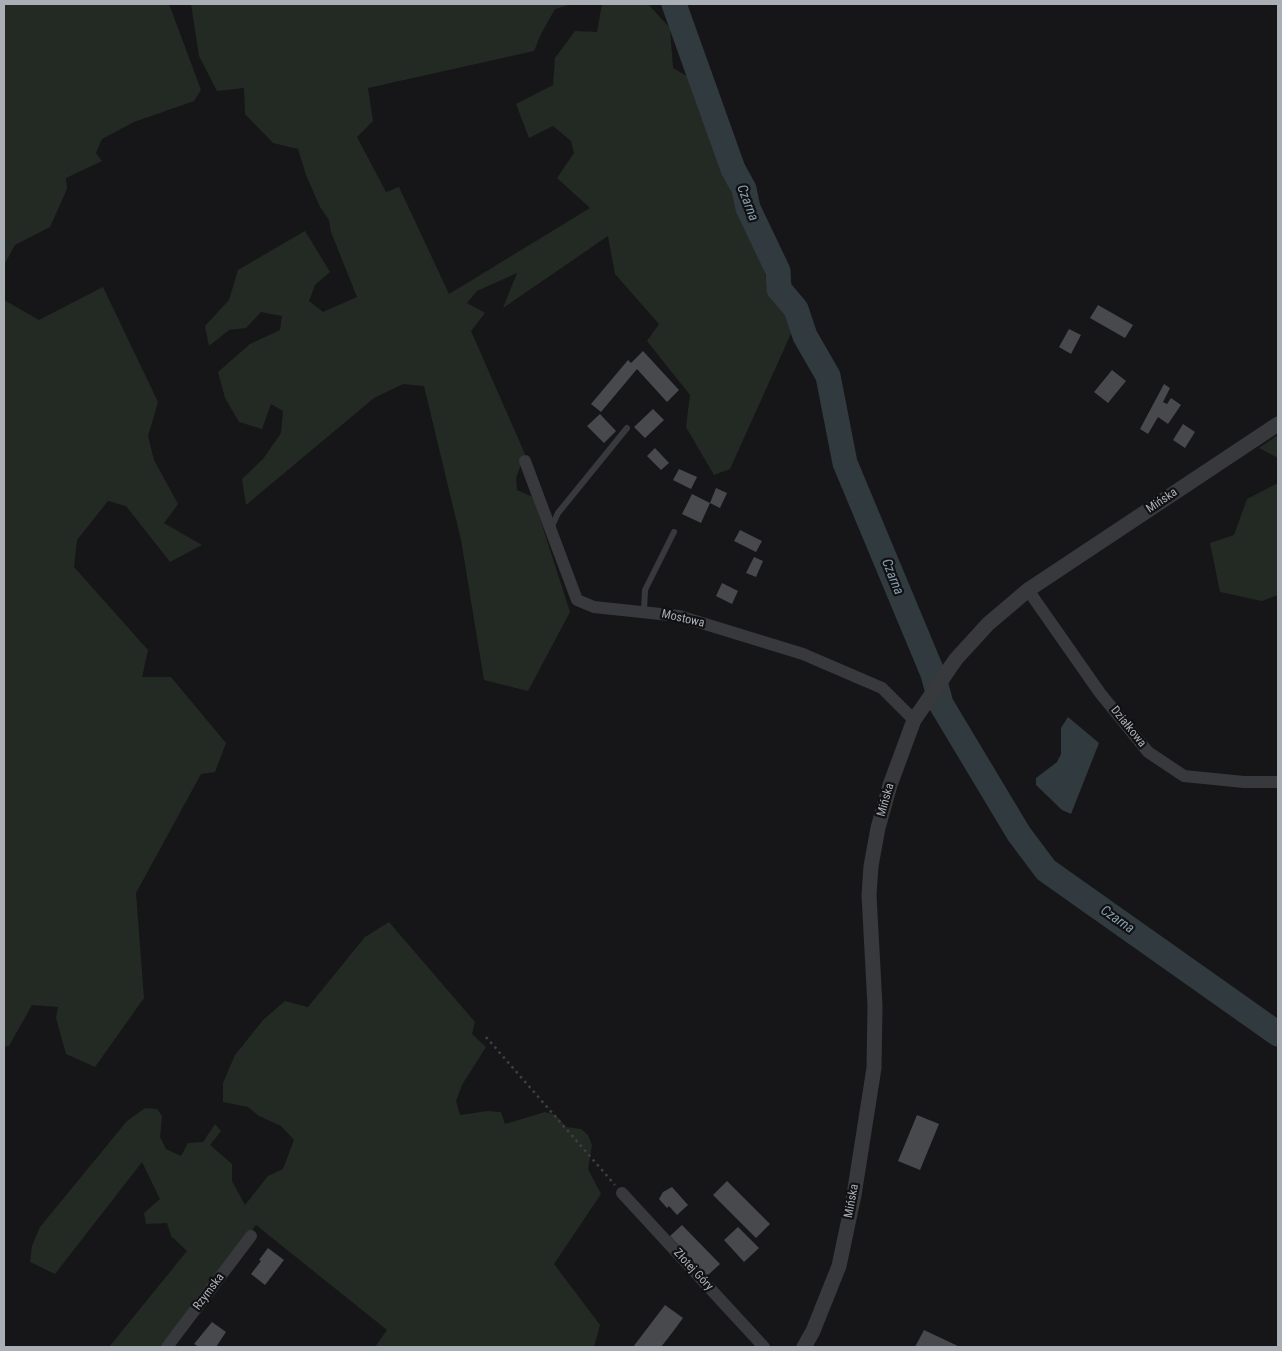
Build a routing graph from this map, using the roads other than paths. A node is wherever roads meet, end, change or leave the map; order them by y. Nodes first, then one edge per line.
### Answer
1 (1278, 424) edge
2 (627, 428) dead end
3 (525, 461) dead end
4 (551, 528) junction
5 (674, 532) dead end
6 (1028, 590) junction
7 (644, 611) junction
8 (914, 720) junction
9 (1278, 782) edge
10 (622, 1193) road end
11 (251, 1236) dead end
12 (167, 1347) edge
13 (764, 1347) edge
14 (804, 1347) edge

1 - 6 street, Mińska
2 - 4 lane
3 - 4 street, Mostowa
4 - 7 street, Mostowa
5 - 7 lane
6 - 8 street, Mińska
6 - 9 street, Działkowa
7 - 8 street, Mostowa
8 - 14 street, Mińska
10 - 13 street, Złotej Góry
11 - 12 street, Rzymska

